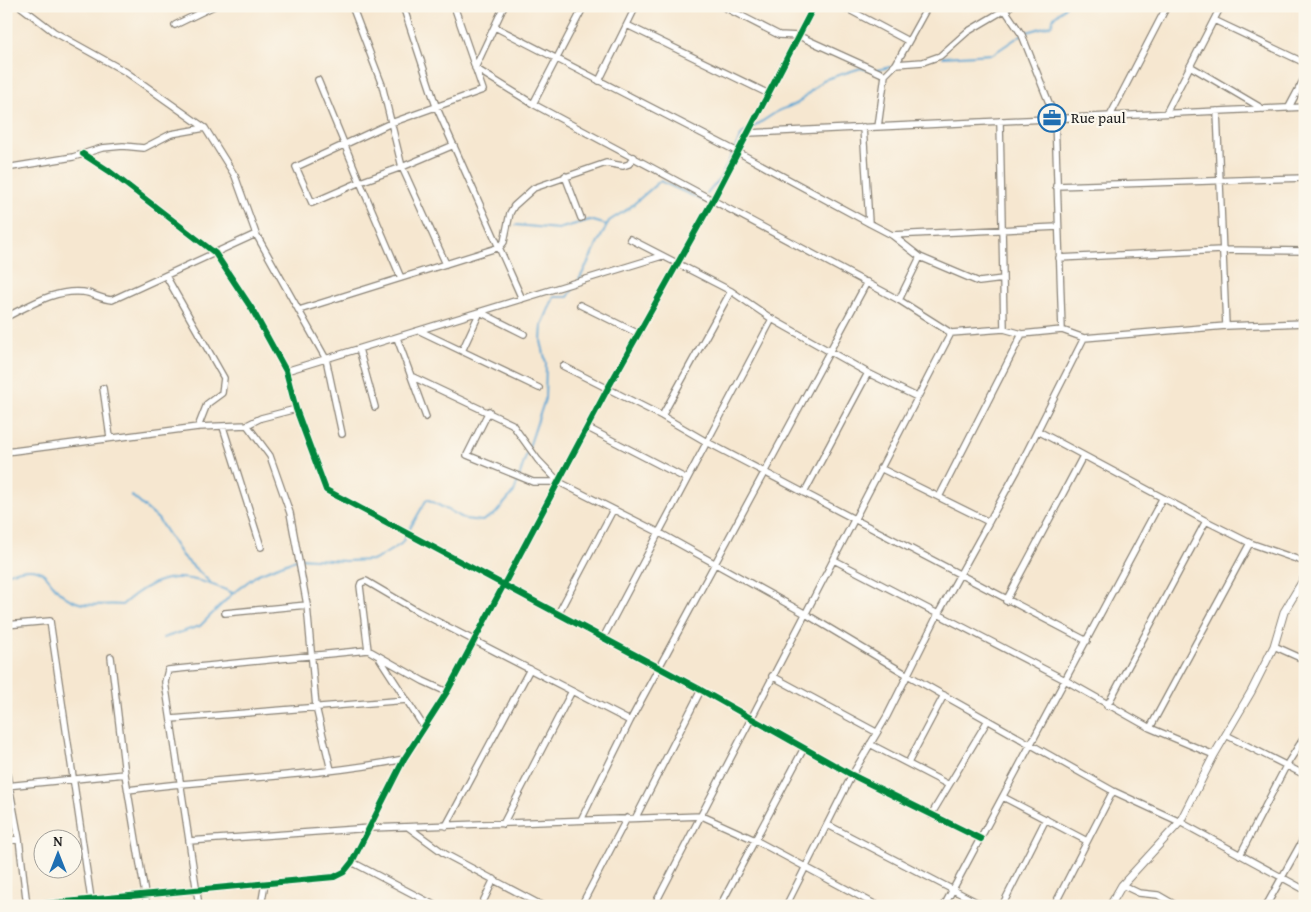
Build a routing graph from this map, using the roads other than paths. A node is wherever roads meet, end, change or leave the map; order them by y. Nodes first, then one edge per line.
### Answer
1 (20, 6) edge
2 (214, 6) edge
3 (352, 6) edge
4 (403, 6) edge
5 (454, 6) edge
6 (504, 6) edge
7 (584, 6) edge
8 (623, 6) edge
9 (722, 6) edge
10 (814, 6) edge
11 (842, 6) edge
12 (928, 6) edge
13 (1011, 6) edge
14 (1167, 6) edge
15 (1222, 6) edge
16 (1006, 8) edge
17 (635, 9) edge
18 (1214, 20) junction
19 (175, 25) dead end
20 (627, 25) junction
21 (495, 27) junction
22 (799, 36) junction
23 (908, 41) junction
24 (557, 58) junction
25 (1305, 63) edge
26 (896, 64) junction
27 (1190, 66) junction
28 (475, 68) junction
29 (885, 75) junction
30 (1305, 77) edge
31 (318, 80) dead end
32 (599, 81) junction
33 (769, 94) junction
34 (533, 104) junction
35 (436, 106) junction
36 (1289, 107) junction
37 (1305, 107) edge
38 (1263, 108) junction
39 (1217, 111) junction
40 (1166, 113) junction
41 (1110, 116) junction
42 (1055, 118) junction
43 (1000, 121) junction
44 (391, 123) junction
45 (863, 127) junction
46 (878, 127) junction
47 (205, 128) junction
48 (748, 133) junction
49 (454, 145) junction
50 (345, 146) junction
51 (738, 152) junction
52 (83, 154) junction
53 (634, 157) junction
54 (402, 167) junction
55 (6, 168) edge
56 (565, 176) junction
57 (1305, 178) edge
58 (1219, 180) junction
59 (360, 182) junction
60 (1056, 186) junction
61 (713, 200) junction
62 (580, 218) dead end
63 (869, 223) junction
64 (1058, 227) junction
65 (1002, 230) junction
66 (256, 234) junction
67 (892, 235) junction
68 (630, 239) dead end
69 (500, 247) junction
70 (1222, 250) junction
71 (1305, 250) edge
72 (215, 253) junction
73 (662, 256) junction
74 (920, 257) junction
75 (1059, 258) junction
76 (679, 263) junction
77 (446, 264) junction
78 (166, 276) junction
79 (402, 278) junction
80 (1003, 279) junction
81 (867, 282) junction
82 (730, 291) junction
83 (522, 299) junction
84 (899, 300) junction
85 (580, 305) dead end
86 (300, 310) junction
87 (480, 312) junction
88 (6, 317) edge
89 (772, 319) junction
90 (1305, 322) edge
91 (1226, 326) junction
92 (1004, 329) junction
93 (1062, 330) junction
94 (420, 331) junction
95 (951, 333) junction
96 (524, 334) dead end
97 (639, 334) junction
98 (1022, 334) junction
99 (397, 338) junction
100 (1084, 338) junction
101 (359, 350) junction
102 (828, 350) junction
103 (462, 351) junction
104 (326, 360) junction
105 (563, 366) dead end
106 (286, 370) junction
107 (868, 373) junction
108 (413, 377) junction
109 (103, 388) dead end
110 (539, 388) dead end
111 (608, 388) junction
112 (917, 397) junction
113 (375, 407) dead end
114 (296, 409) junction
115 (488, 411) junction
116 (662, 416) junction
117 (426, 417) dead end
118 (247, 425) junction
119 (222, 426) junction
120 (198, 427) junction
121 (588, 428) junction
122 (1038, 431) junction
123 (342, 434) dead end
124 (110, 437) junction
125 (705, 442) junction
126 (6, 452) edge
127 (1083, 456) junction
128 (880, 468) junction
129 (764, 470) junction
130 (686, 478) junction
131 (559, 482) junction
132 (804, 493) junction
133 (939, 497) junction
134 (1162, 499) junction
135 (613, 510) junction
136 (855, 518) junction
137 (1206, 521) junction
138 (989, 522) junction
139 (658, 532) junction
140 (1250, 543) junction
141 (261, 547) dead end
142 (834, 560) junction
143 (1305, 562) edge
144 (714, 563) junction
145 (961, 574) junction
146 (1305, 577) edge
147 (504, 585) junction
148 (1302, 587) edge
149 (1006, 600) junction
150 (306, 605) junction
151 (804, 612) junction
152 (225, 613) dead end
153 (558, 614) junction
154 (938, 614) junction
155 (6, 625) edge
156 (602, 638) junction
157 (473, 640) junction
158 (1087, 641) junction
159 (1274, 646) junction
160 (368, 650) junction
161 (310, 654) junction
162 (111, 657) dead end
163 (379, 657) junction
164 (1305, 660) edge
165 (658, 667) junction
166 (530, 669) junction
167 (906, 674) junction
168 (772, 676) junction
169 (1065, 680) junction
170 (700, 690) junction
171 (572, 691) junction
172 (447, 692) junction
173 (944, 695) junction
174 (407, 700) junction
175 (1107, 706) junction
176 (316, 708) junction
177 (751, 718) junction
178 (171, 719) junction
179 (988, 720) junction
180 (630, 721) junction
181 (424, 728) junction
182 (1150, 728) junction
183 (876, 732) junction
184 (1226, 735) junction
185 (1305, 736) edge
186 (1030, 742) junction
187 (870, 744) junction
188 (804, 748) junction
189 (1214, 755) junction
190 (404, 759) junction
191 (908, 763) junction
192 (1286, 766) junction
193 (6, 770) edge
194 (331, 770) junction
195 (125, 774) junction
196 (852, 775) junction
197 (1305, 776) edge
198 (72, 779) junction
199 (180, 783) junction
200 (8, 786) edge
201 (949, 786) junction
202 (128, 790) junction
203 (1113, 791) junction
204 (1003, 796) junction
205 (702, 816) junction
206 (931, 816) junction
207 (636, 817) junction
208 (627, 818) junction
209 (1046, 819) junction
210 (581, 820) junction
211 (1180, 822) junction
212 (503, 824) junction
213 (828, 825) junction
214 (446, 826) junction
215 (408, 827) junction
216 (371, 828) junction
217 (1305, 836) edge
218 (19, 839) junction
219 (981, 839) junction
220 (755, 840) junction
221 (6, 841) edge
222 (189, 841) junction
223 (1087, 841) junction
224 (1240, 855) junction
225 (352, 862) junction
226 (806, 867) junction
227 (1280, 877) junction
228 (494, 879) junction
229 (266, 883) junction
230 (1122, 885) junction
231 (196, 890) junction
232 (953, 890) junction
233 (1305, 890) edge
234 (146, 894) junction
235 (91, 899) junction
236 (655, 903) edge
237 (787, 905) edge
238 (22, 906) edge
239 (27, 906) edge
240 (92, 906) edge
241 (147, 906) edge
242 (199, 906) edge
243 (261, 906) edge
244 (436, 906) edge
245 (481, 906) edge
246 (543, 906) edge
247 (580, 906) edge
248 (664, 906) edge
249 (720, 906) edge
250 (878, 906) edge
251 (944, 906) edge
252 (984, 906) edge
253 (1002, 906) edge
254 (1054, 906) edge
255 (1110, 906) edge
256 (1177, 906) edge
257 (1266, 906) edge

1 - 47 street
2 - 19 street
3 - 44 street
4 - 35 street
5 - 28 street
6 - 21 street
7 - 24 street
8 - 17 street
9 - 22 street
10 - 22 street
11 - 23 street
12 - 23 street
13 - 16 street
14 - 41 street
15 - 18 street
16 - 26 street
16 - 42 street
17 - 20 street
18 - 25 street
18 - 27 street
20 - 32 street
20 - 33 street
21 - 24 street
21 - 28 street
22 - 29 street
22 - 33 street
23 - 26 street
24 - 32 street
24 - 34 street
26 - 29 street
27 - 38 street
27 - 40 street
28 - 34 street
28 - 35 street
29 - 46 street
30 - 36 street
31 - 50 street
32 - 51 street
33 - 48 street
34 - 53 street
35 - 44 street
35 - 49 street
36 - 37 street
36 - 38 street
38 - 39 street
39 - 40 street
39 - 58 street
40 - 41 street
41 - 42 street
42 - 43 street
42 - 60 street
43 - 46 street
43 - 65 street
44 - 50 street
44 - 54 street
45 - 46 street
45 - 48 street
45 - 63 street
47 - 52 street
47 - 66 street
48 - 51 street
49 - 54 street
49 - 69 street
50 - 59 street
50 - 59 street
51 - 61 street
51 - 63 street
52 - 55 street
52 - 72 street
53 - 56 street
53 - 61 street
54 - 59 street
54 - 77 street
56 - 62 street
56 - 69 street
57 - 58 street
58 - 60 street
58 - 70 street
59 - 79 street
60 - 64 street
61 - 76 street
61 - 81 street
63 - 67 street
64 - 65 street
64 - 75 street
65 - 67 street
65 - 80 street
66 - 72 street
66 - 86 street
67 - 74 street
68 - 73 street
69 - 77 street
69 - 83 street
70 - 71 street
70 - 75 street
70 - 91 street
72 - 78 street
72 - 106 street
73 - 76 street
73 - 83 street
74 - 80 street
74 - 84 street
75 - 93 street
76 - 82 street
76 - 97 street
77 - 79 street
78 - 88 street
78 - 120 street
79 - 86 street
80 - 92 street
81 - 84 street
81 - 102 street
82 - 89 street
82 - 116 street
83 - 87 street
84 - 95 street
85 - 97 street
86 - 104 street
87 - 94 street
87 - 96 street
87 - 103 street
89 - 102 street
89 - 125 street
90 - 91 street
91 - 100 street
92 - 95 street
92 - 98 street
93 - 98 street
93 - 100 street
94 - 99 street
94 - 103 street
95 - 112 street
97 - 111 street
98 - 133 street
99 - 101 street
99 - 108 street
100 - 122 street
101 - 104 street
101 - 113 street
102 - 107 street
102 - 129 street
103 - 110 street
104 - 106 street
104 - 123 street
105 - 111 street
106 - 114 street
107 - 112 street
107 - 132 street
108 - 115 street
108 - 117 street
109 - 124 street
111 - 116 street
111 - 121 street
112 - 128 street
114 - 118 street
114 - 147 street
115 - 131 street
115 - 131 street
116 - 125 street
118 - 119 street
118 - 150 street
119 - 120 street
119 - 141 street
120 - 124 street
121 - 130 street
121 - 131 street
122 - 127 street
122 - 138 street
124 - 126 street
125 - 129 street
125 - 130 street
127 - 134 street
127 - 149 street
128 - 133 street
128 - 136 street
129 - 132 street
129 - 144 street
130 - 139 street
131 - 135 street
131 - 147 street
132 - 136 street
133 - 138 street
134 - 137 street
134 - 158 street
135 - 139 street
135 - 153 street
136 - 142 street
136 - 145 street
137 - 140 street
137 - 175 street
138 - 145 street
139 - 144 street
139 - 156 street
140 - 143 street
140 - 182 street
142 - 151 street
142 - 154 street
144 - 151 street
144 - 165 street
145 - 149 street
145 - 154 street
146 - 148 street
147 - 153 street
147 - 157 street
148 - 159 street
149 - 158 street
150 - 152 street
150 - 161 street
151 - 167 street
151 - 168 street
153 - 156 street
154 - 167 street
154 - 169 street
155 - 198 street
156 - 165 street
157 - 160 street
157 - 166 street
157 - 172 street
158 - 169 street
159 - 164 street
159 - 184 street
160 - 161 street
160 - 163 street
161 - 176 street
161 - 178 street
162 - 195 street
163 - 172 street
163 - 174 street
165 - 170 street
165 - 180 street
166 - 171 street
166 - 214 street
167 - 173 street
167 - 183 street
168 - 177 street
168 - 183 street
169 - 175 street
169 - 186 street
170 - 177 street
170 - 207 street
171 - 180 street
171 - 212 street
172 - 181 street
173 - 179 street
173 - 191 street
174 - 176 street
174 - 181 street
175 - 182 street
176 - 178 street
176 - 194 street
177 - 188 street
177 - 205 street
178 - 199 street
179 - 186 street
179 - 201 street
180 - 210 street
181 - 190 street
182 - 189 street
183 - 187 street
184 - 189 street
184 - 192 street
185 - 192 street
186 - 203 street
186 - 204 street
187 - 191 street
187 - 196 street
188 - 196 street
188 - 220 street
189 - 211 street
190 - 194 street
190 - 216 street
191 - 201 street
192 - 197 street
192 - 224 street
193 - 200 street
194 - 199 street
195 - 198 street
195 - 202 street
196 - 206 street
196 - 213 street
198 - 200 street
198 - 235 street
199 - 202 street
199 - 222 street
200 - 218 street
201 - 206 street
202 - 234 street
203 - 211 street
203 - 223 street
204 - 209 street
204 - 219 street
205 - 207 street
205 - 220 street
205 - 236 street
206 - 219 street
207 - 208 street
208 - 210 street
208 - 247 street
209 - 223 street
209 - 253 street
210 - 212 street
211 - 224 street
211 - 230 street
212 - 214 street
213 - 226 street
213 - 232 street
214 - 215 street
215 - 216 street
215 - 228 street
216 - 222 street
216 - 225 street
217 - 227 street
218 - 221 street
218 - 239 street
219 - 232 street
220 - 226 street
220 - 249 street
222 - 231 street
223 - 254 street
224 - 227 street
225 - 229 street
225 - 244 street
226 - 237 street
226 - 250 street
227 - 233 street
227 - 257 street
228 - 245 street
228 - 246 street
229 - 231 street
229 - 243 street
230 - 255 street
230 - 256 street
231 - 234 street
231 - 242 street
232 - 251 street
232 - 252 street
234 - 235 street
234 - 241 street
235 - 239 street
235 - 240 street
236 - 248 street
238 - 239 street

